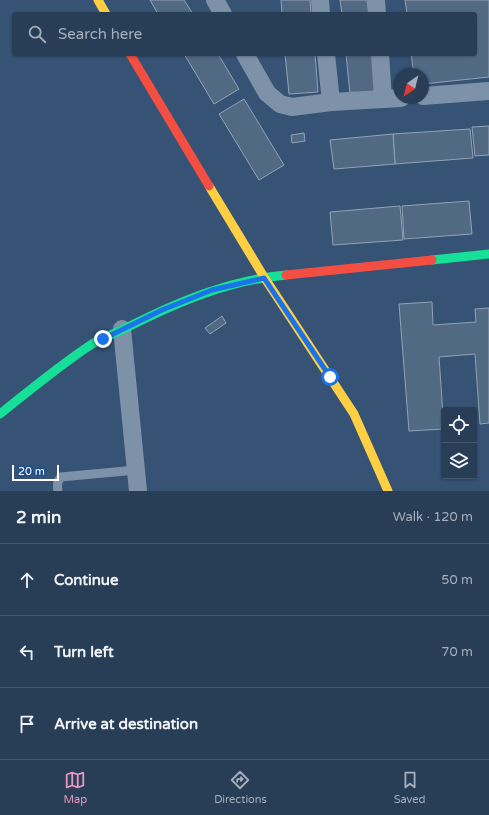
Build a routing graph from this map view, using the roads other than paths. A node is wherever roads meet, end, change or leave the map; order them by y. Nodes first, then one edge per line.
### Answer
1 (98, 0) edge
2 (215, 0) edge
3 (320, 0) edge
4 (376, 0) edge
5 (105, 12) edge
6 (222, 12) edge
7 (321, 12) edge
8 (377, 12) edge
9 (131, 56) edge
10 (246, 56) edge
11 (326, 56) edge
12 (381, 56) edge
13 (489, 91) edge
14 (429, 96) edge
15 (392, 99) edge
16 (331, 102) junction
17 (489, 254) edge
18 (264, 278) junction
19 (122, 329) junction
20 (0, 414) edge
21 (136, 470) junction
22 (58, 491) edge
23 (138, 491) edge
24 (388, 491) edge

1 - 5 street
2 - 6 street
3 - 7 street
4 - 8 street
9 - 18 street
10 - 16 street
11 - 16 street
12 - 15 street
13 - 14 street
15 - 16 street
17 - 18 street
18 - 19 street
18 - 24 street
19 - 20 street
19 - 21 street
21 - 22 lane
21 - 23 street

